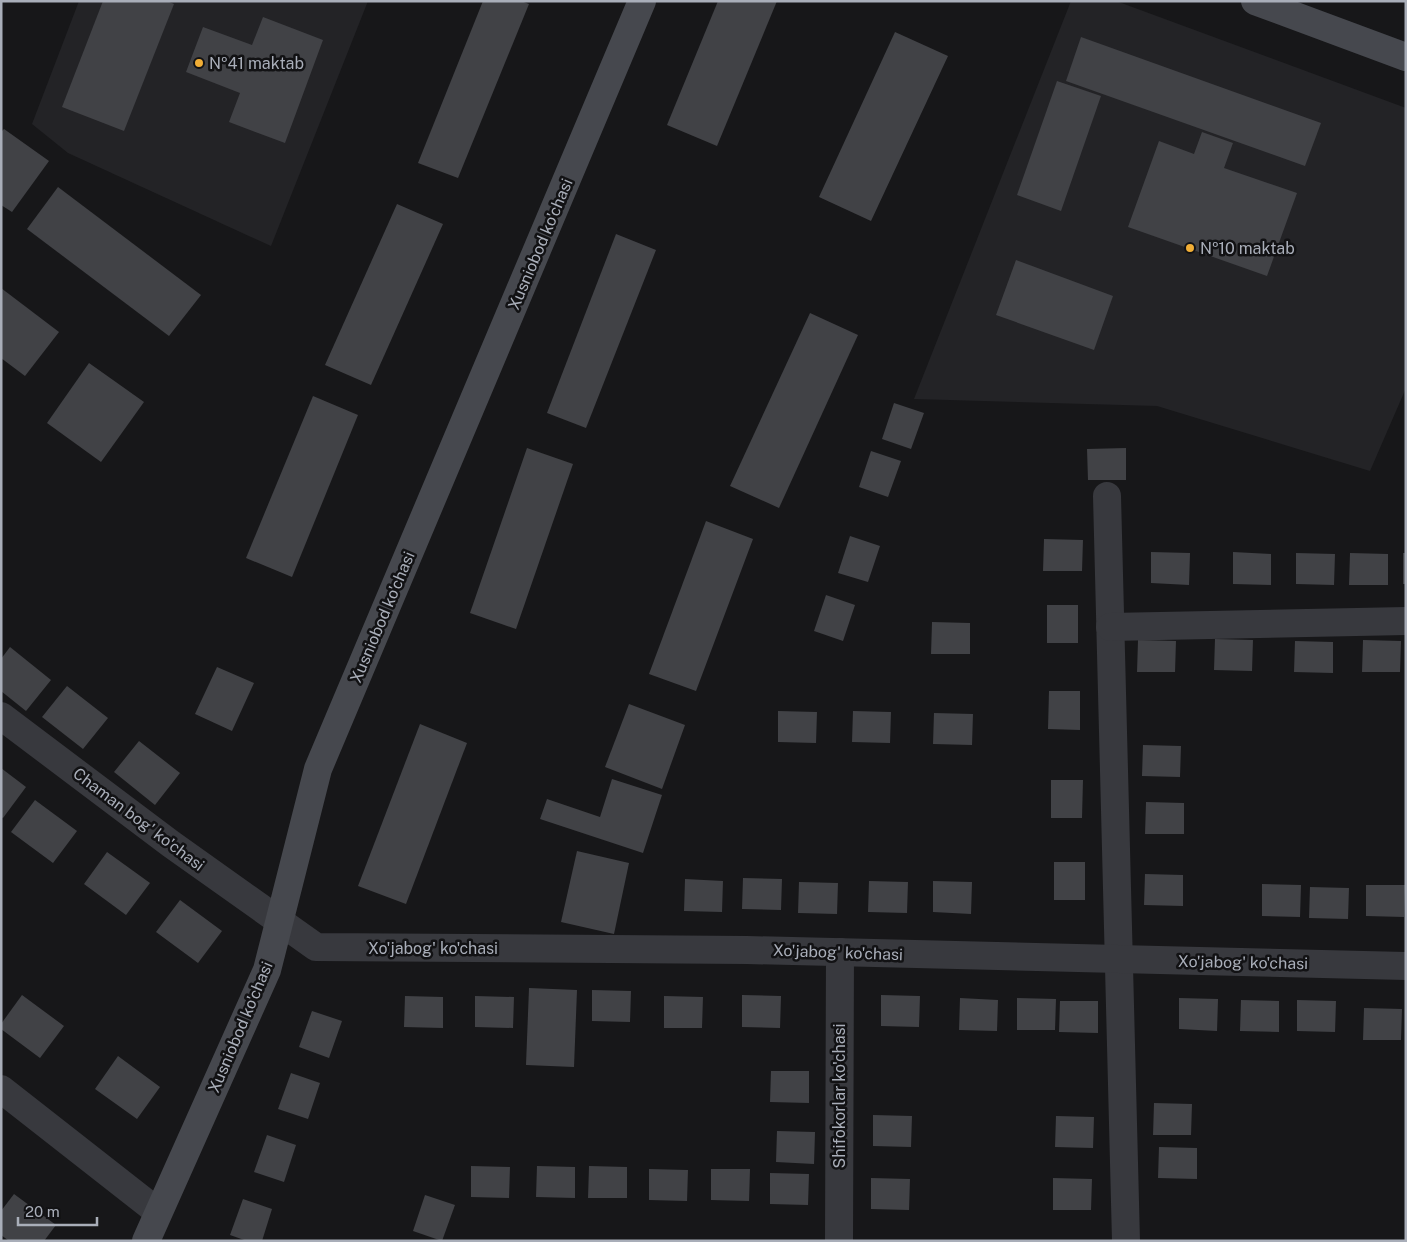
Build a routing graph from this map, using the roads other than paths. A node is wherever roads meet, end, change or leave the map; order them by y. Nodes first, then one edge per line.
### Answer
1 (642, 1) edge
2 (1255, 1) edge
3 (1406, 56) edge
4 (1107, 496) dead end
5 (1406, 621) edge
6 (1110, 627) junction
7 (1, 716) edge
8 (278, 920) junction
9 (840, 952) junction
10 (1119, 959) junction
11 (1406, 966) edge
12 (1, 1089) edge
13 (158, 1212) junction
14 (146, 1241) edge
15 (838, 1241) edge
16 (1126, 1241) edge

1 - 8 street, Xusniobod ko'chasi
2 - 3 street
4 - 6 street
5 - 6 street
6 - 10 street
7 - 8 street, Chaman bog' ko'chasi
8 - 9 street, Xo'jabog' ko'chasi
8 - 13 street, Xusniobod ko'chasi
9 - 10 street, Xo'jabog' ko'chasi
9 - 15 street, Shifokorlar ko'chasi
10 - 11 street, Xo'jabog' ko'chasi
10 - 16 street
12 - 13 street
13 - 14 street, Xusniobod ko'chasi

